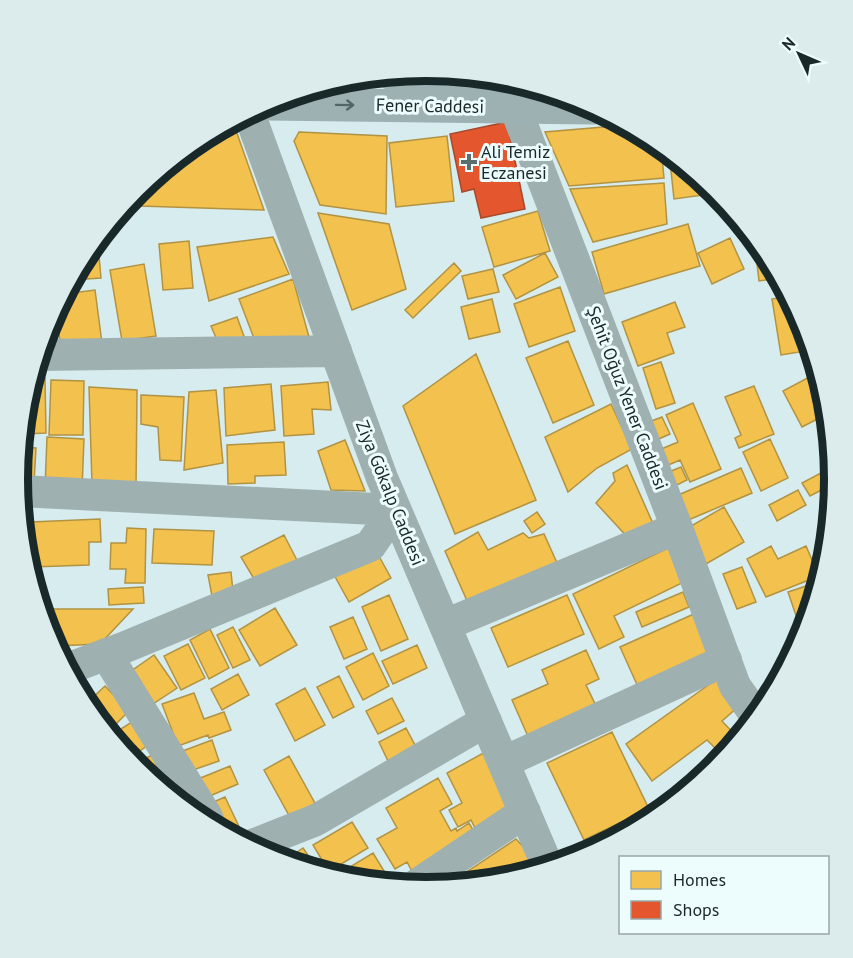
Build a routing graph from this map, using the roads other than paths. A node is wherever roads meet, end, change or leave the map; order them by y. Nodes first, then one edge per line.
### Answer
1 (505, 89) edge
2 (293, 104) edge
3 (515, 107) junction
4 (570, 108) edge
5 (252, 121) edge
6 (336, 351) junction
7 (49, 355) edge
8 (28, 491) edge
9 (395, 510) junction
10 (677, 528) junction
11 (445, 625) junction
12 (106, 654) junction
13 (726, 660) junction
14 (76, 666) edge
15 (751, 708) edge
16 (486, 721) junction
17 (504, 762) junction
18 (201, 807) edge
19 (525, 812) junction
20 (262, 841) edge
21 (545, 859) edge
22 (429, 877) edge

1 - 3 street, Şehit Oğuz Yener Caddesi
2 -> 3 main road, Fener Caddesi
3 - 4 main road, Fener Caddesi
3 - 10 street, Şehit Oğuz Yener Caddesi
5 - 6 street, Ziya Gökalp Caddesi
6 - 7 street
6 - 9 street, Ziya Gökalp Caddesi
8 - 9 street
9 - 11 street, Ziya Gökalp Caddesi
9 - 12 street
10 - 11 street
10 - 13 street, Şehit Oğuz Yener Caddesi
11 - 16 street, Ziya Gökalp Caddesi
12 - 14 street
12 - 18 street
13 - 15 street, Şehit Oğuz Yener Caddesi
13 - 17 street
16 - 17 street, Ziya Gökalp Caddesi
16 - 20 street
17 - 19 street, Ziya Gökalp Caddesi
19 - 21 street, Ziya Gökalp Caddesi
19 - 22 street

